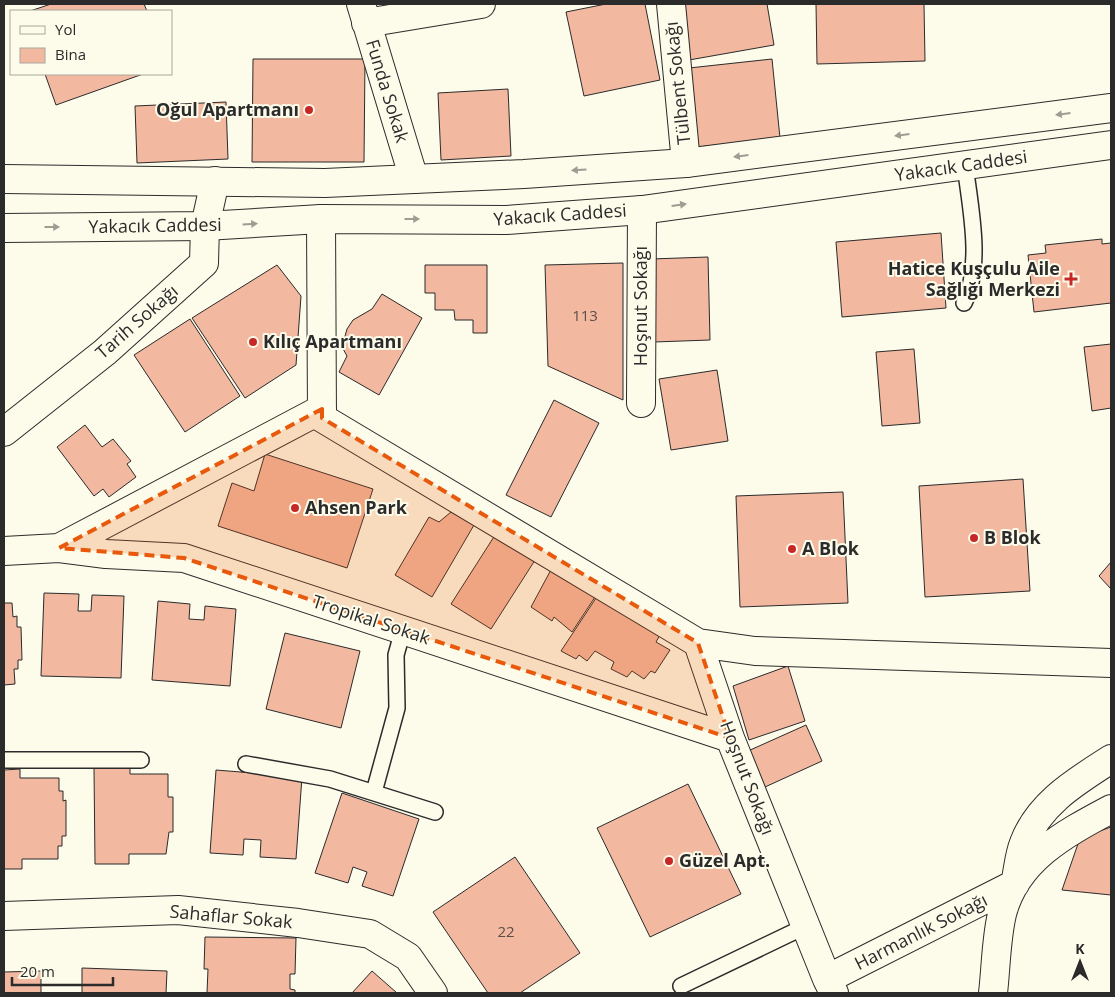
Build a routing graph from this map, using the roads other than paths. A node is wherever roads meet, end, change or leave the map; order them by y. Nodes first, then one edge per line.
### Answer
1 (481, 4) edge
2 (670, 4) edge
3 (363, 13) edge
4 (1111, 108) edge
5 (1111, 145) edge
6 (686, 163) junction
7 (965, 166) junction
8 (4, 179) edge
9 (414, 179) junction
10 (215, 181) junction
11 (642, 210) junction
12 (321, 219) junction
13 (205, 226) junction
14 (4, 228) edge
15 (964, 302) dead end
16 (641, 403) dead end
17 (322, 410) junction
18 (4, 432) edge
19 (59, 548) junction
20 (4, 551) edge
21 (404, 630) junction
22 (698, 643) junction
23 (1111, 663) edge
24 (730, 738) junction
25 (1111, 759) edge
26 (4, 760) edge
27 (141, 760) dead end
28 (246, 764) dead end
29 (374, 792) junction
30 (1111, 809) edge
31 (435, 812) dead end
32 (1015, 884) junction
33 (4, 916) edge
34 (806, 926) junction
35 (681, 986) dead end
36 (831, 986) edge
37 (433, 993) edge
38 (993, 993) edge

1 - 3 street
2 - 6 street, Tülbent Sokağı
3 - 9 street, Funda Sokak
4 -> 6 street
5 - 7 street, Yakacık Caddesi
6 -> 9 street
11 -> 7 street, Yakacık Caddesi
7 - 15 lane
8 - 10 street
9 - 10 street
10 - 13 street, Tarih Sokağı
12 -> 11 street, Yakacık Caddesi
11 - 16 street, Hoşnut Sokağı
13 -> 12 street, Yakacık Caddesi
12 - 17 street
14 -> 13 street, Yakacık Caddesi
13 - 18 street, Tarih Sokağı
17 - 19 street
17 - 22 street
19 - 20 street, Tropikal Sokak
19 - 21 street, Tropikal Sokak
21 - 24 street, Tropikal Sokak
21 - 29 lane
22 - 23 street
22 - 24 street, Hoşnut Sokağı
24 - 34 street, Hoşnut Sokağı
25 - 32 street
26 - 27 lane
28 - 29 lane
29 - 31 lane
30 - 32 street
32 - 36 street, Harmanlık Sokağı
32 - 38 street
33 - 37 street, Sahaflar Sokak
34 - 35 lane
34 - 36 street, Hoşnut Sokağı

